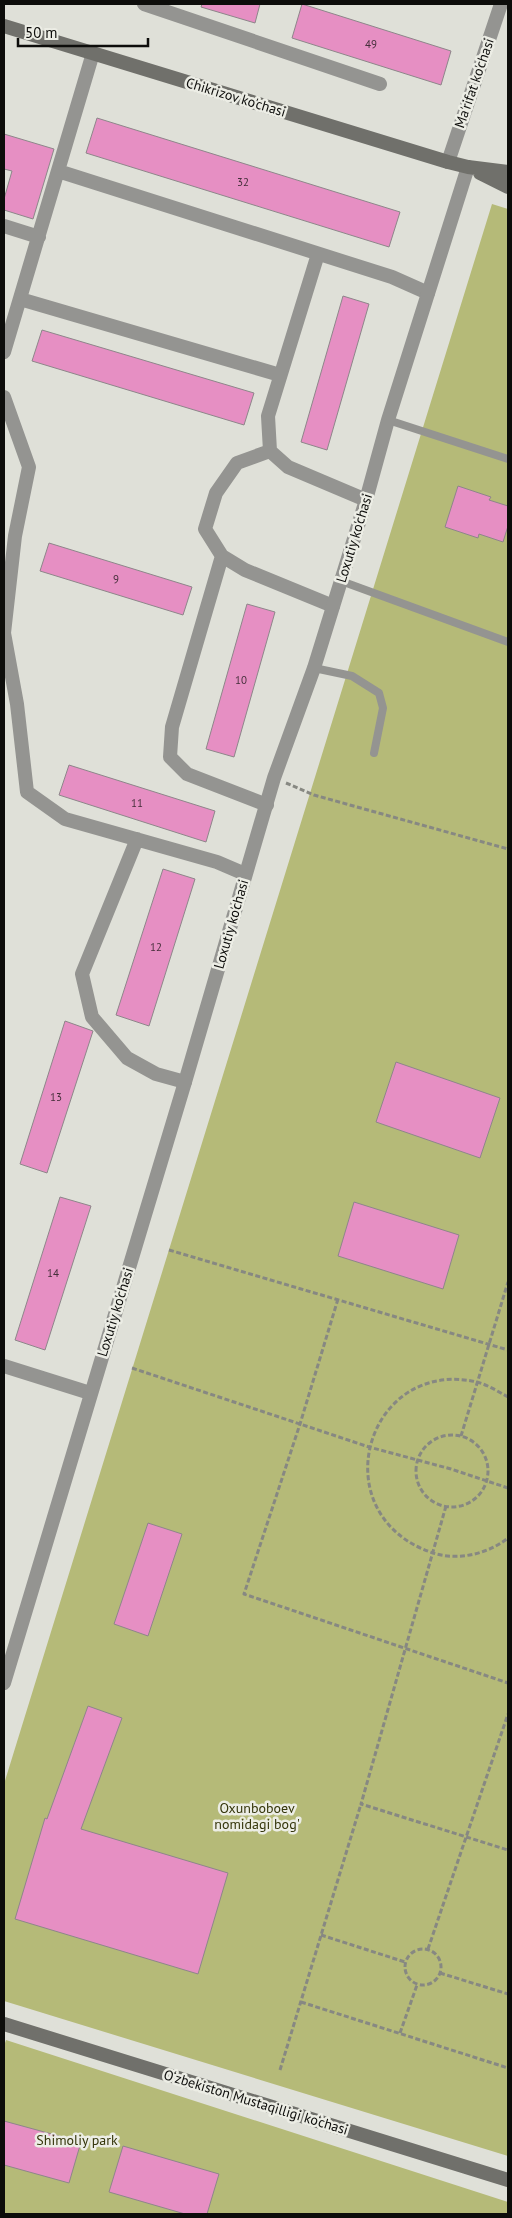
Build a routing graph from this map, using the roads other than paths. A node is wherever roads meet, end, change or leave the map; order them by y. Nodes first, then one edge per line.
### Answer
1 (144, 4) edge
2 (501, 4) edge
3 (4, 26) edge
4 (93, 53) junction
5 (380, 84) dead end
6 (448, 162) junction
7 (468, 168) junction
8 (58, 171) junction
9 (508, 172) edge
10 (508, 186) edge
11 (4, 226) edge
12 (39, 236) junction
13 (318, 254) junction
14 (428, 293) junction
15 (20, 299) junction
16 (4, 352) edge
17 (280, 375) junction
18 (4, 397) edge
19 (388, 420) junction
20 (270, 451) junction
21 (508, 459) edge
22 (366, 500) junction
23 (222, 556) junction
24 (341, 581) junction
25 (333, 606) junction
26 (508, 642) edge
27 (314, 668) junction
28 (374, 752) dead end
29 (268, 805) junction
30 (136, 839) junction
31 (245, 874) junction
32 (185, 1082) junction
33 (4, 1366) edge
34 (90, 1393) junction
35 (4, 1683) edge
36 (4, 2024) edge
37 (508, 2180) edge

1 - 5 street
2 - 6 street, Ma'rifat ko'chasi
3 - 4 main road, Chikrizov ko'chasi
4 - 6 main road, Chikrizov ko'chasi
4 - 8 street
6 - 7 main road, Chikrizov ko'chasi
7 - 9 main road, Chikrizov ko'chasi
7 - 10 main road, Chikrizov ko'chasi
7 - 14 street, Loxutiy ko'chasi
8 - 12 street
8 - 13 street
11 - 12 street
12 - 15 street
13 - 14 street
13 - 17 street
14 - 19 street, Loxutiy ko'chasi
15 - 16 street
15 - 17 street
17 - 20 street
18 - 30 street
19 - 21 lane
19 - 22 street, Loxutiy ko'chasi
20 - 22 street
20 - 23 street
22 - 24 street, Loxutiy ko'chasi
23 - 25 street
23 - 29 street
24 - 25 street, Loxutiy ko'chasi
24 - 26 lane
25 - 27 street, Loxutiy ko'chasi
27 - 28 lane
27 - 29 street, Loxutiy ko'chasi
29 - 31 street, Loxutiy ko'chasi
30 - 31 street
30 - 32 street
31 - 32 street, Loxutiy ko'chasi
32 - 34 street, Loxutiy ko'chasi
33 - 34 street
34 - 35 street, Loxutiy ko'chasi
36 - 37 main road, O‘zbekiston Mustaqilligi ko‘chasi

